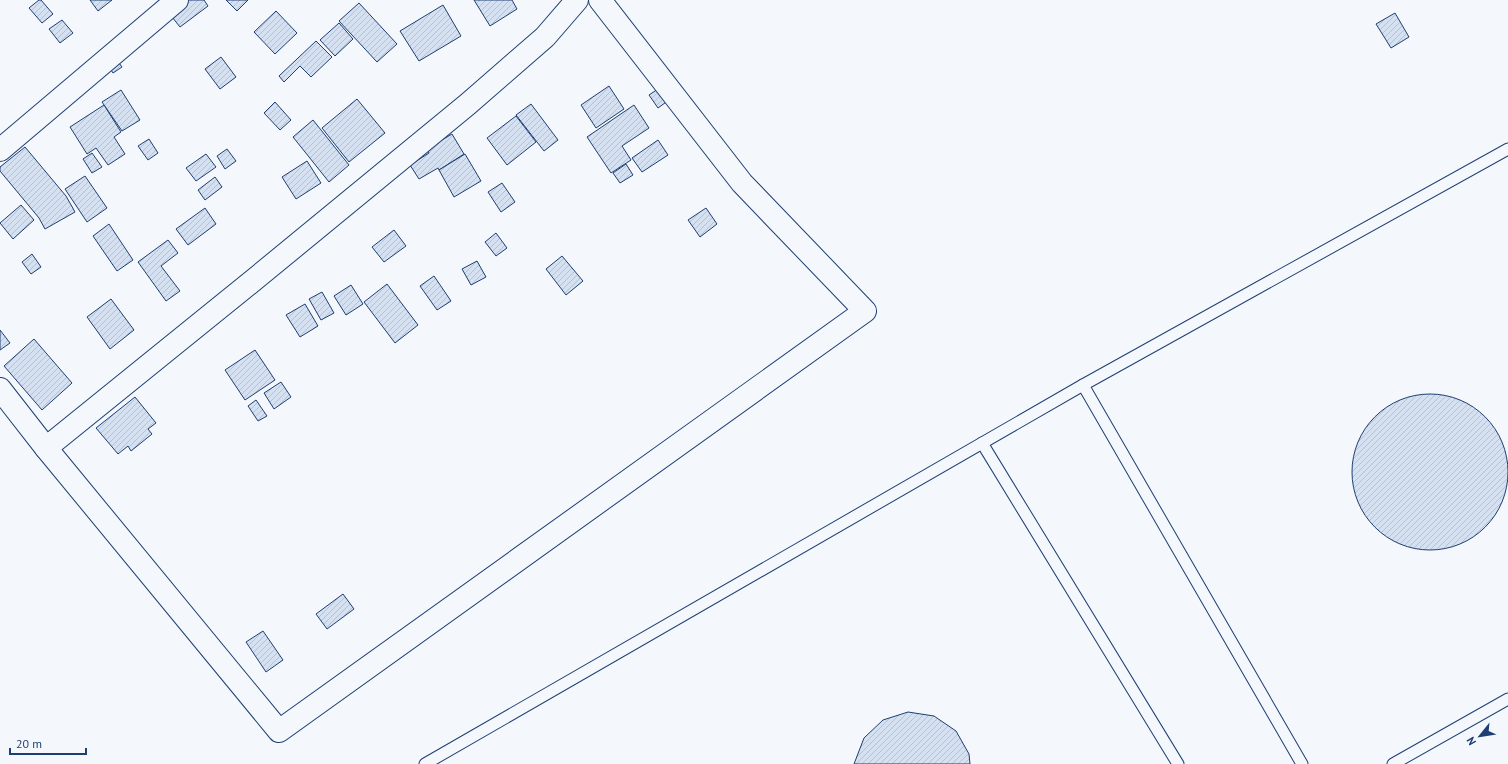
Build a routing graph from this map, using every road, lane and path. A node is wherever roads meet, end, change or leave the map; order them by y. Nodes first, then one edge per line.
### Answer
1 (177, 0) edge
2 (577, 0) edge
3 (600, 0) edge
4 (1508, 149) edge
5 (0, 150) edge
6 (1083, 385) junction
7 (0, 389) edge
8 (982, 443) junction
9 (46, 448) junction
10 (1508, 699) edge
11 (425, 764) edge
12 (1178, 764) edge
13 (1302, 764) edge
14 (1393, 764) edge

1 - 5 street
2 - 9 street
3 - 9 street
4 - 6 lane
6 - 8 lane
6 - 13 lane
7 - 9 street
8 - 11 lane
8 - 12 lane
10 - 14 lane

